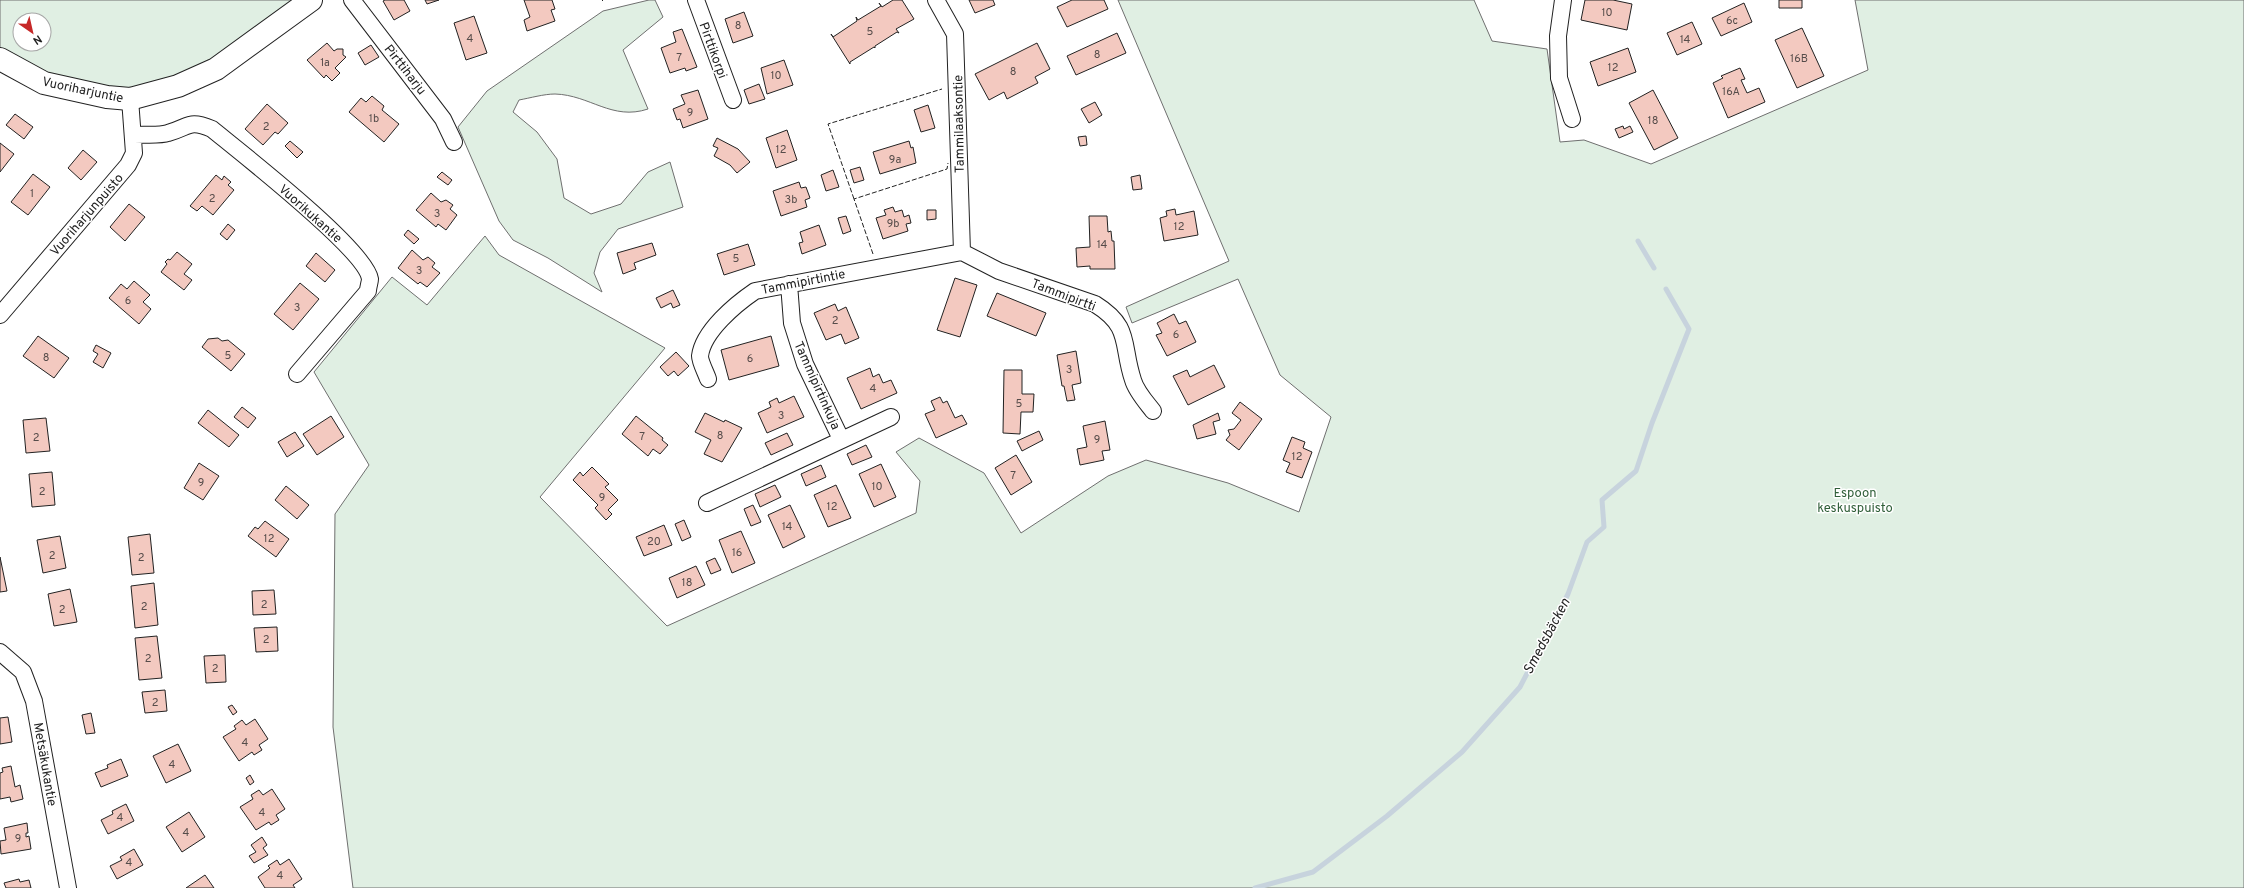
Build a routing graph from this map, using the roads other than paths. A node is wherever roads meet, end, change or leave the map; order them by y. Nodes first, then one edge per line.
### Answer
1 (311, 0) edge
2 (352, 0) edge
3 (696, 0) edge
4 (936, 0) edge
5 (1563, 0) edge
6 (0, 59) edge
7 (130, 99) junction
8 (733, 100) dead end
9 (1572, 119) dead end
10 (134, 136) junction
11 (454, 142) dead end
12 (962, 252) junction
13 (789, 284) junction
14 (0, 315) edge
15 (297, 374) dead end
16 (708, 379) dead end
17 (1153, 411) dead end
18 (891, 417) dead end
19 (841, 439) junction
20 (707, 503) dead end
21 (0, 652) edge
22 (68, 888) edge

1 - 7 street, Vuoriharjuntie
2 - 11 street, Pirttiharju
3 - 8 street, Pirttikorpi
4 - 12 street, Tammilaaksontie
5 - 9 street
6 - 7 street, Vuoriharjuntie
7 - 10 street, Vuoriharjunpuisto
10 - 14 street, Vuoriharjunpuisto
10 - 15 street, Vuorikukantie
12 - 13 street, Tammipirtintie
12 - 17 street, Tammipirtti
13 - 16 street, Tammipirtintie
13 - 19 street, Tammipirtinkuja
18 - 19 street, Tammipirtinkuja
19 - 20 street, Tammipirtinkuja
21 - 22 street, Metsäkukantie

